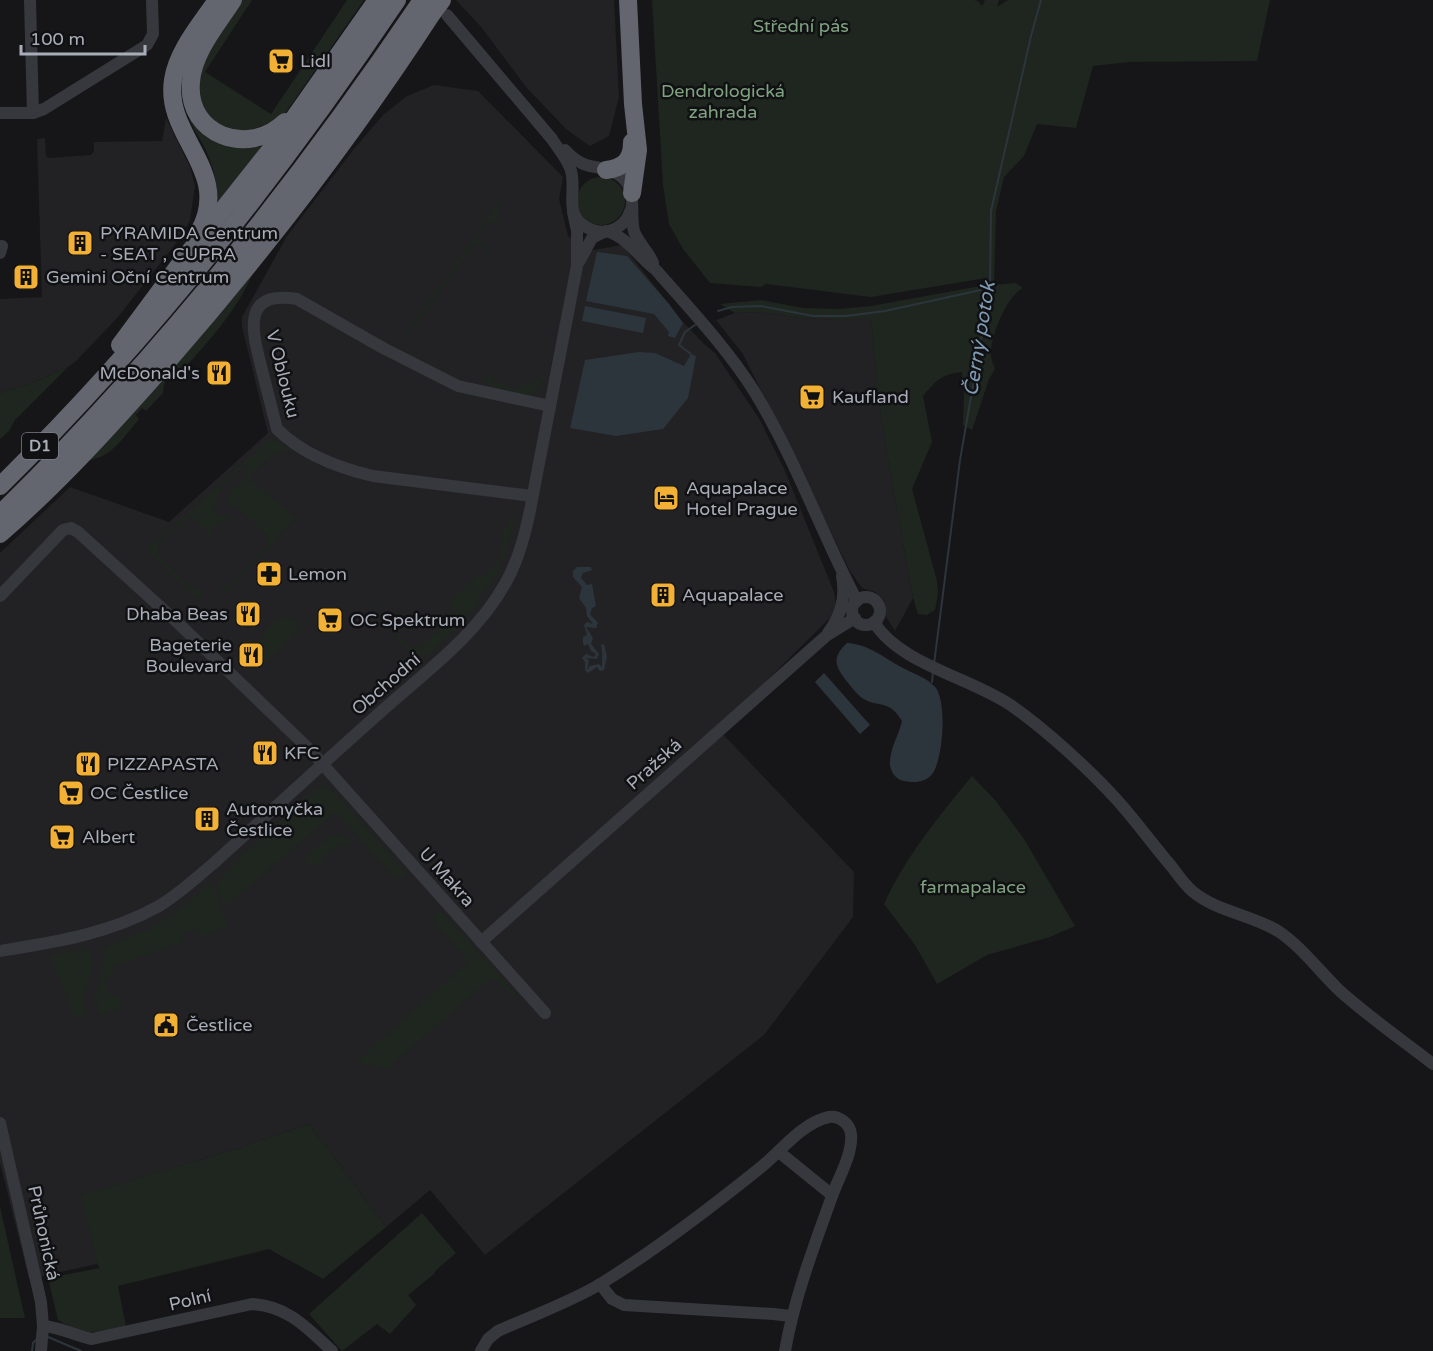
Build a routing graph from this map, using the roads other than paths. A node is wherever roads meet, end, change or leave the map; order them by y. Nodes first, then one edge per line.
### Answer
1 (30, 0) edge
2 (152, 0) edge
3 (217, 0) edge
4 (233, 0) edge
5 (377, 0) edge
6 (397, 0) edge
7 (628, 0) edge
8 (436, 7) edge
9 (310, 97) junction
10 (633, 104) junction
11 (0, 113) edge
12 (33, 113) junction
13 (552, 139) junction
14 (604, 170) junction
15 (572, 194) junction
16 (632, 201) junction
17 (573, 212) junction
18 (605, 232) junction
19 (183, 260) junction
20 (577, 266) junction
21 (656, 270) junction
22 (79, 405) junction
23 (550, 406) junction
24 (0, 486) edge
25 (532, 496) junction
26 (0, 514) edge
27 (0, 534) edge
28 (839, 567) junction
29 (0, 596) edge
30 (857, 601) junction
31 (855, 618) junction
32 (874, 622) junction
33 (826, 636) junction
34 (322, 764) junction
35 (481, 942) junction
36 (0, 951) edge
37 (545, 1013) dead end
38 (1433, 1064) edge
39 (0, 1123) edge
40 (779, 1152) junction
41 (832, 1195) junction
42 (600, 1284) junction
43 (791, 1316) junction
44 (43, 1326) junction
45 (41, 1351) edge
46 (332, 1351) edge
47 (481, 1351) edge
48 (784, 1351) edge

1 - 12 street
2 - 12 street
3 - 19 highway
4 - 9 highway
5 - 9 highway
6 - 22 highway, D1
7 - 10 highway
8 - 13 street
8 - 26 highway, D1
8 - 27 highway
9 - 19 highway
10 - 14 highway
10 - 16 highway
11 - 12 street
13 - 14 street
13 - 15 street
14 - 15 street
14 - 16 street
15 - 17 street
16 - 18 street
16 - 21 street
17 - 18 street
17 - 20 street, Obchodní
18 - 20 street, Obchodní
18 - 21 street
19 - 22 highway
20 - 23 street, Obchodní
21 - 28 street
22 - 24 highway, D1
23 - 25 street, Obchodní
23 - 25 street, V Oblouku
25 - 34 street, Obchodní
28 - 30 street
28 - 33 street
29 - 34 street, U Makra
30 - 31 street
30 - 32 street
31 - 32 street
31 - 33 street, Pražská
32 - 38 street
33 - 35 street, Pražská
34 - 35 street, U Makra
34 - 36 street, Obchodní
35 - 37 street, U Makra
39 - 44 street, Průhonická
40 - 41 street
40 - 41 street
40 - 42 street
41 - 43 street
42 - 43 street
42 - 47 street
43 - 48 street
44 - 45 street, Průhonická
44 - 46 street, Polní

